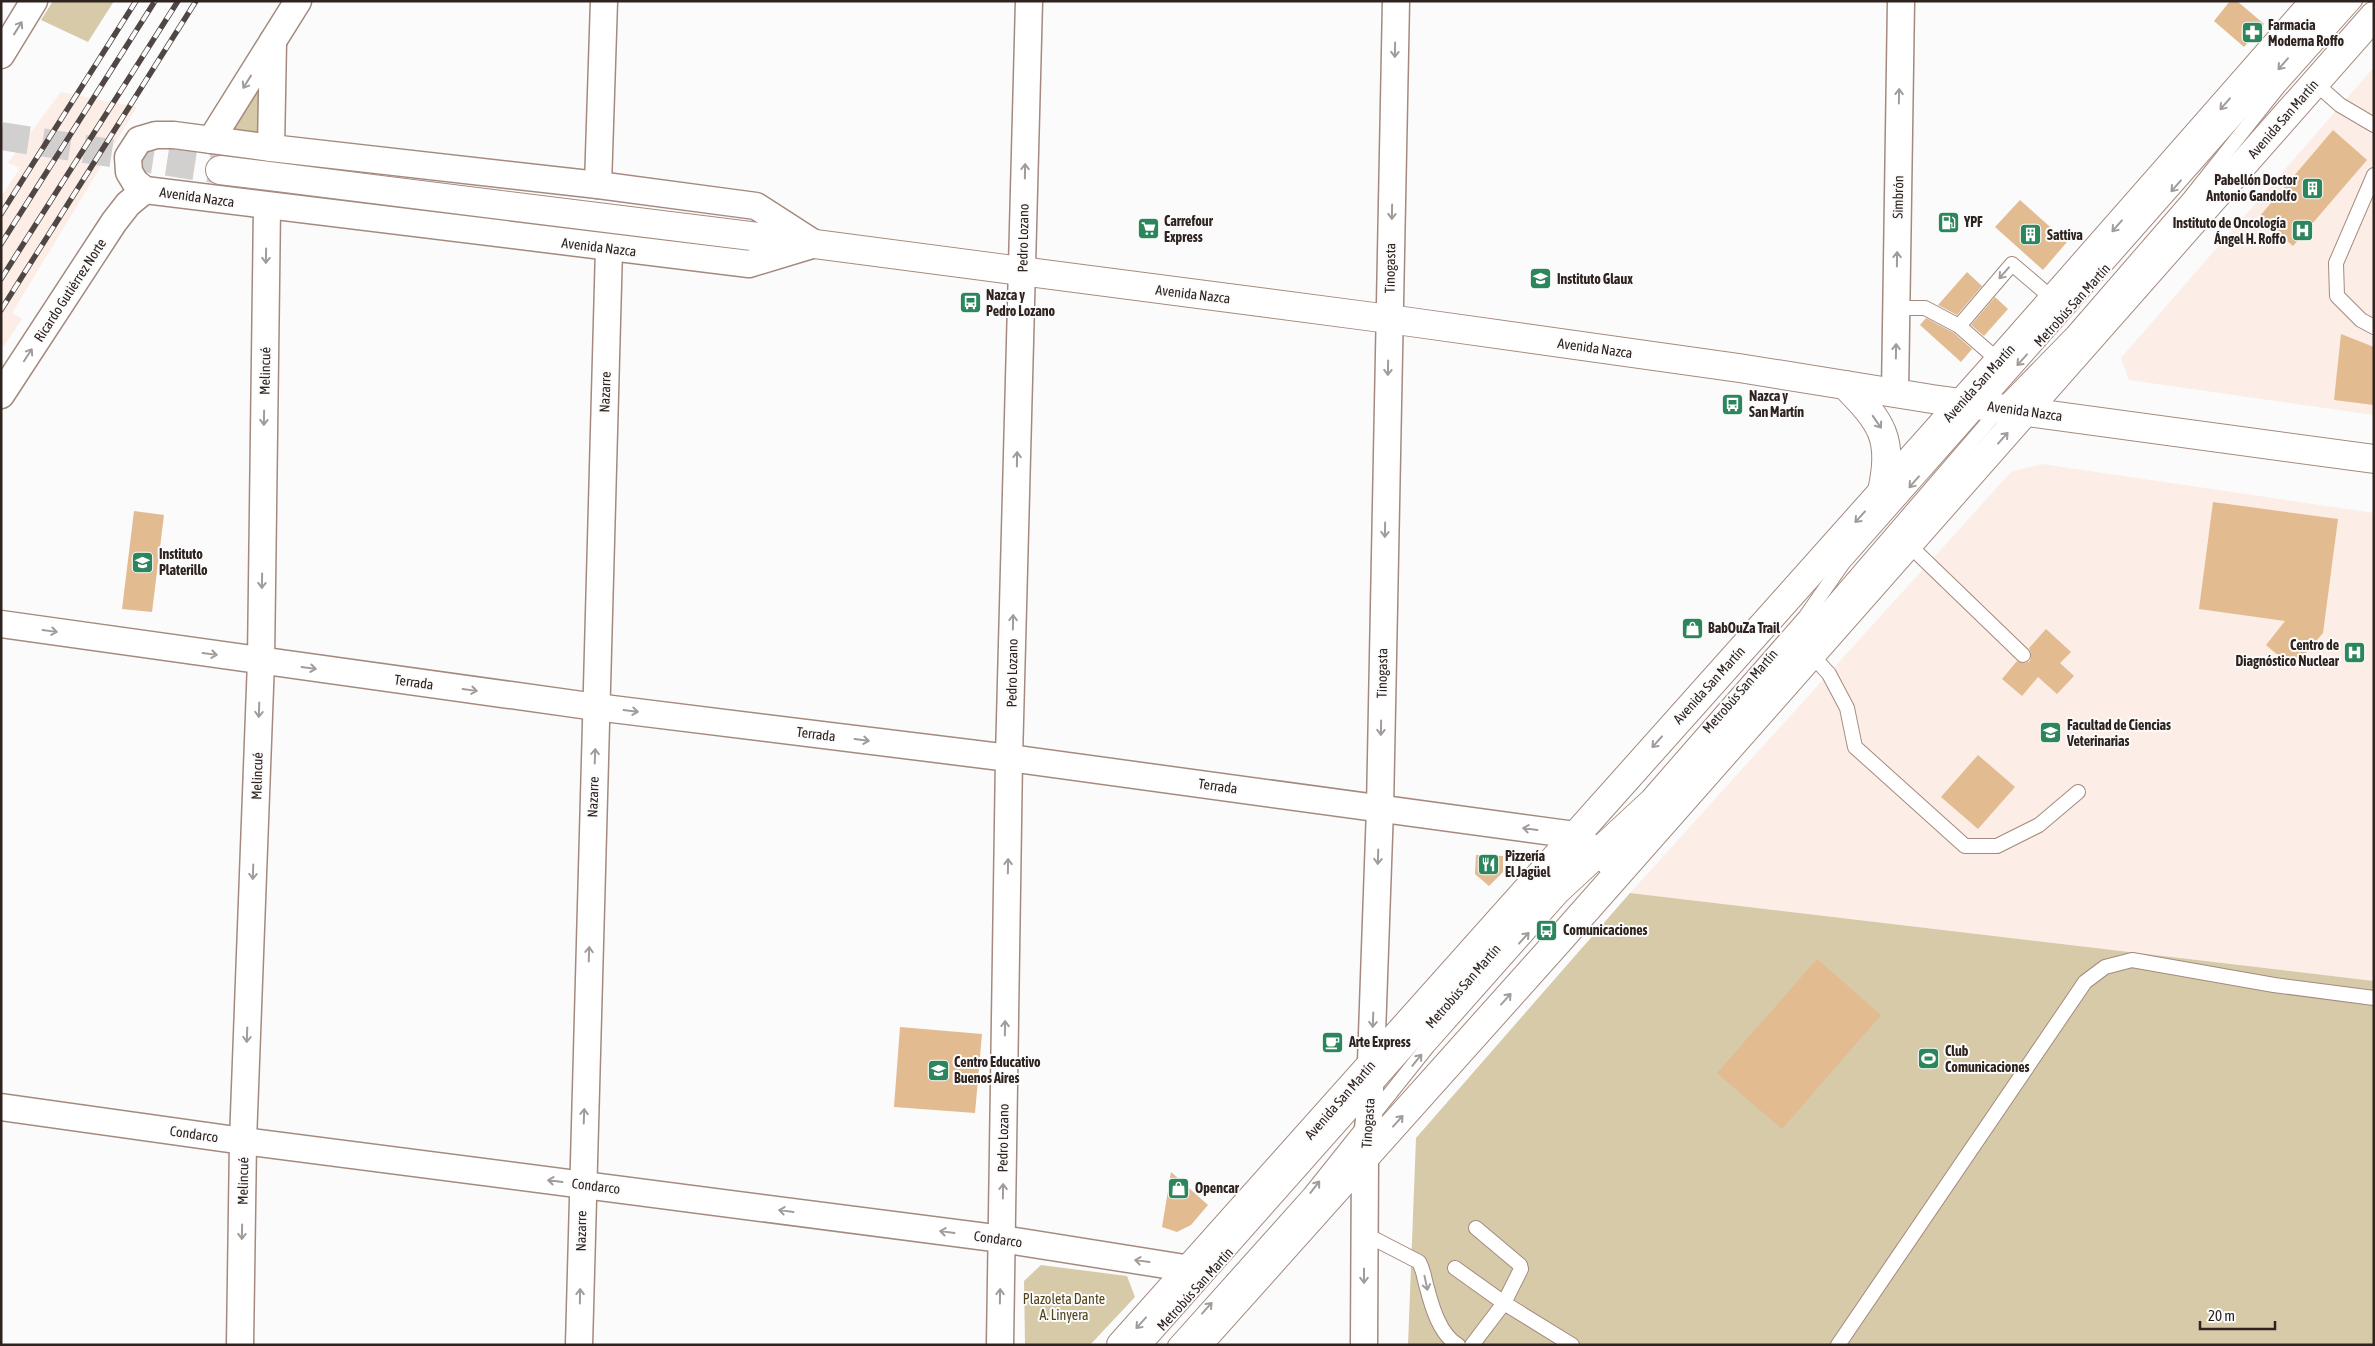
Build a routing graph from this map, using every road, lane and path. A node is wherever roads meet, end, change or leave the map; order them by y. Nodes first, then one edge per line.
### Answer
1 (34, 1) edge
2 (298, 1) edge
3 (604, 1) edge
4 (1029, 1) edge
5 (1396, 1) edge
6 (1901, 1) edge
7 (2315, 1) edge
8 (2339, 1) edge
9 (2355, 1) edge
10 (2374, 16) edge
11 (273, 40) junction
12 (1, 55) edge
13 (2315, 83) junction
14 (2374, 125) edge
15 (211, 140) junction
16 (270, 148) junction
17 (220, 170) tunnel mouth
18 (2374, 175) edge
19 (598, 185) junction
20 (145, 190) junction
21 (267, 207) junction
22 (814, 244) junction
23 (609, 248) junction
24 (1022, 272) junction
25 (2053, 299) junction
26 (1896, 308) junction
27 (1389, 319) junction
28 (1959, 326) junction
29 (2374, 327) edge
30 (1999, 361) junction
31 (1845, 385) junction
32 (1895, 393) junction
33 (1, 395) edge
34 (1993, 406) junction
35 (2374, 459) edge
36 (1882, 492) junction
37 (1908, 544) junction
38 (1, 624) edge
39 (1810, 654) junction
40 (2023, 655) dead end
41 (261, 661) junction
42 (596, 706) junction
43 (1010, 758) junction
44 (2078, 792) dead end
45 (1380, 808) junction
46 (1598, 853) junction
47 (2374, 998) edge
48 (1372, 1064) junction
49 (1370, 1092) junction
50 (1, 1107) edge
51 (1369, 1119) junction
52 (244, 1141) junction
53 (1365, 1157) junction
54 (582, 1184) junction
55 (1476, 1228) dead end
56 (1365, 1234) junction
57 (1002, 1240) junction
58 (1455, 1268) dead end
59 (1191, 1269) junction
60 (1504, 1303) junction
61 (1455, 1344) edge
62 (240, 1345) edge
63 (579, 1345) edge
64 (1000, 1345) edge
65 (1121, 1345) edge
66 (1146, 1345) edge
67 (1175, 1345) edge
68 (1197, 1345) edge
69 (1364, 1345) edge
70 (1472, 1345) edge
71 (1572, 1345) edge
72 (1838, 1345) edge

12 -> 1 street
2 - 11 street
3 - 19 street
24 -> 4 street, Pedro Lozano
5 -> 27 street, Tinogasta
26 -> 6 street, Simbrón
7 -> 25 main road, Avenida San Martín
8 -> 34 lane, Metrobús San Martín
9 - 34 lane, Metrobús San Martín
10 - 13 main road, Avenida San Martín
11 -> 15 street
11 - 16 street
13 - 14 lane
13 - 34 main road, Avenida San Martín
15 - 16 street, Avenida Nazca
15 - 20 street, Avenida Nazca
16 - 19 street, Avenida Nazca
17 - 22 main road, Avenida Nazca
18 - 29 lane
19 - 22 street, Avenida Nazca
20 - 21 street, Avenida Nazca
33 -> 20 street, Ricardo Gutiérrez Norte
21 - 23 street, Avenida Nazca
21 -> 41 street, Melincué
22 - 23 street, Avenida Nazca
22 - 24 main road, Avenida Nazca
23 - 42 street, Nazarre
24 - 27 main road, Avenida Nazca
43 -> 24 street, Pedro Lozano
25 -> 28 lane
25 - 30 main road, Avenida San Martín
26 - 28 lane
32 -> 26 street, Simbrón
27 - 31 main road, Avenida Nazca
27 -> 45 street, Tinogasta
28 - 30 lane
30 - 34 main road, Avenida San Martín
31 - 32 main road, Avenida Nazca
31 -> 36 main road
32 - 34 main road, Avenida Nazca
34 - 35 main road, Avenida Nazca
34 - 36 main road, Avenida San Martín
37 -> 34 main road, Avenida San Martín
34 -> 46 lane, Metrobús San Martín
34 - 46 lane, Metrobús San Martín
36 -> 46 main road, Avenida San Martín
37 - 39 main road, Avenida San Martín
37 - 40 lane
38 -> 41 street, Terrada
39 - 44 lane
39 - 46 main road, Avenida San Martín
41 -> 42 street, Terrada
41 -> 52 street, Melincué
42 -> 43 street, Terrada
54 -> 42 street, Nazarre
43 - 45 street, Terrada
57 -> 43 street, Pedro Lozano
46 -> 45 street, Terrada
45 -> 48 street, Tinogasta
46 - 48 main road, Avenida San Martín
46 - 49 lane, Metrobús San Martín
51 -> 46 lane, Metrobús San Martín
53 -> 46 main road, Avenida San Martín
47 - 72 lane
48 - 49 street, Tinogasta
48 - 59 main road, Avenida San Martín
49 - 51 street, Tinogasta
49 - 66 lane, Metrobús San Martín
50 - 52 street, Condarco
51 - 53 street, Tinogasta
67 -> 51 lane, Metrobús San Martín
54 -> 52 street, Condarco
52 -> 62 street, Melincué
53 - 56 street, Tinogasta
53 - 68 main road, Avenida San Martín
57 -> 54 street, Condarco
63 -> 54 street, Nazarre
55 - 60 lane
56 -> 61 lane
56 -> 69 street, Tinogasta
59 -> 57 street, Condarco
64 -> 57 street, Pedro Lozano
58 - 60 lane
59 -> 65 main road, Avenida San Martín
60 - 70 lane
60 - 71 lane

